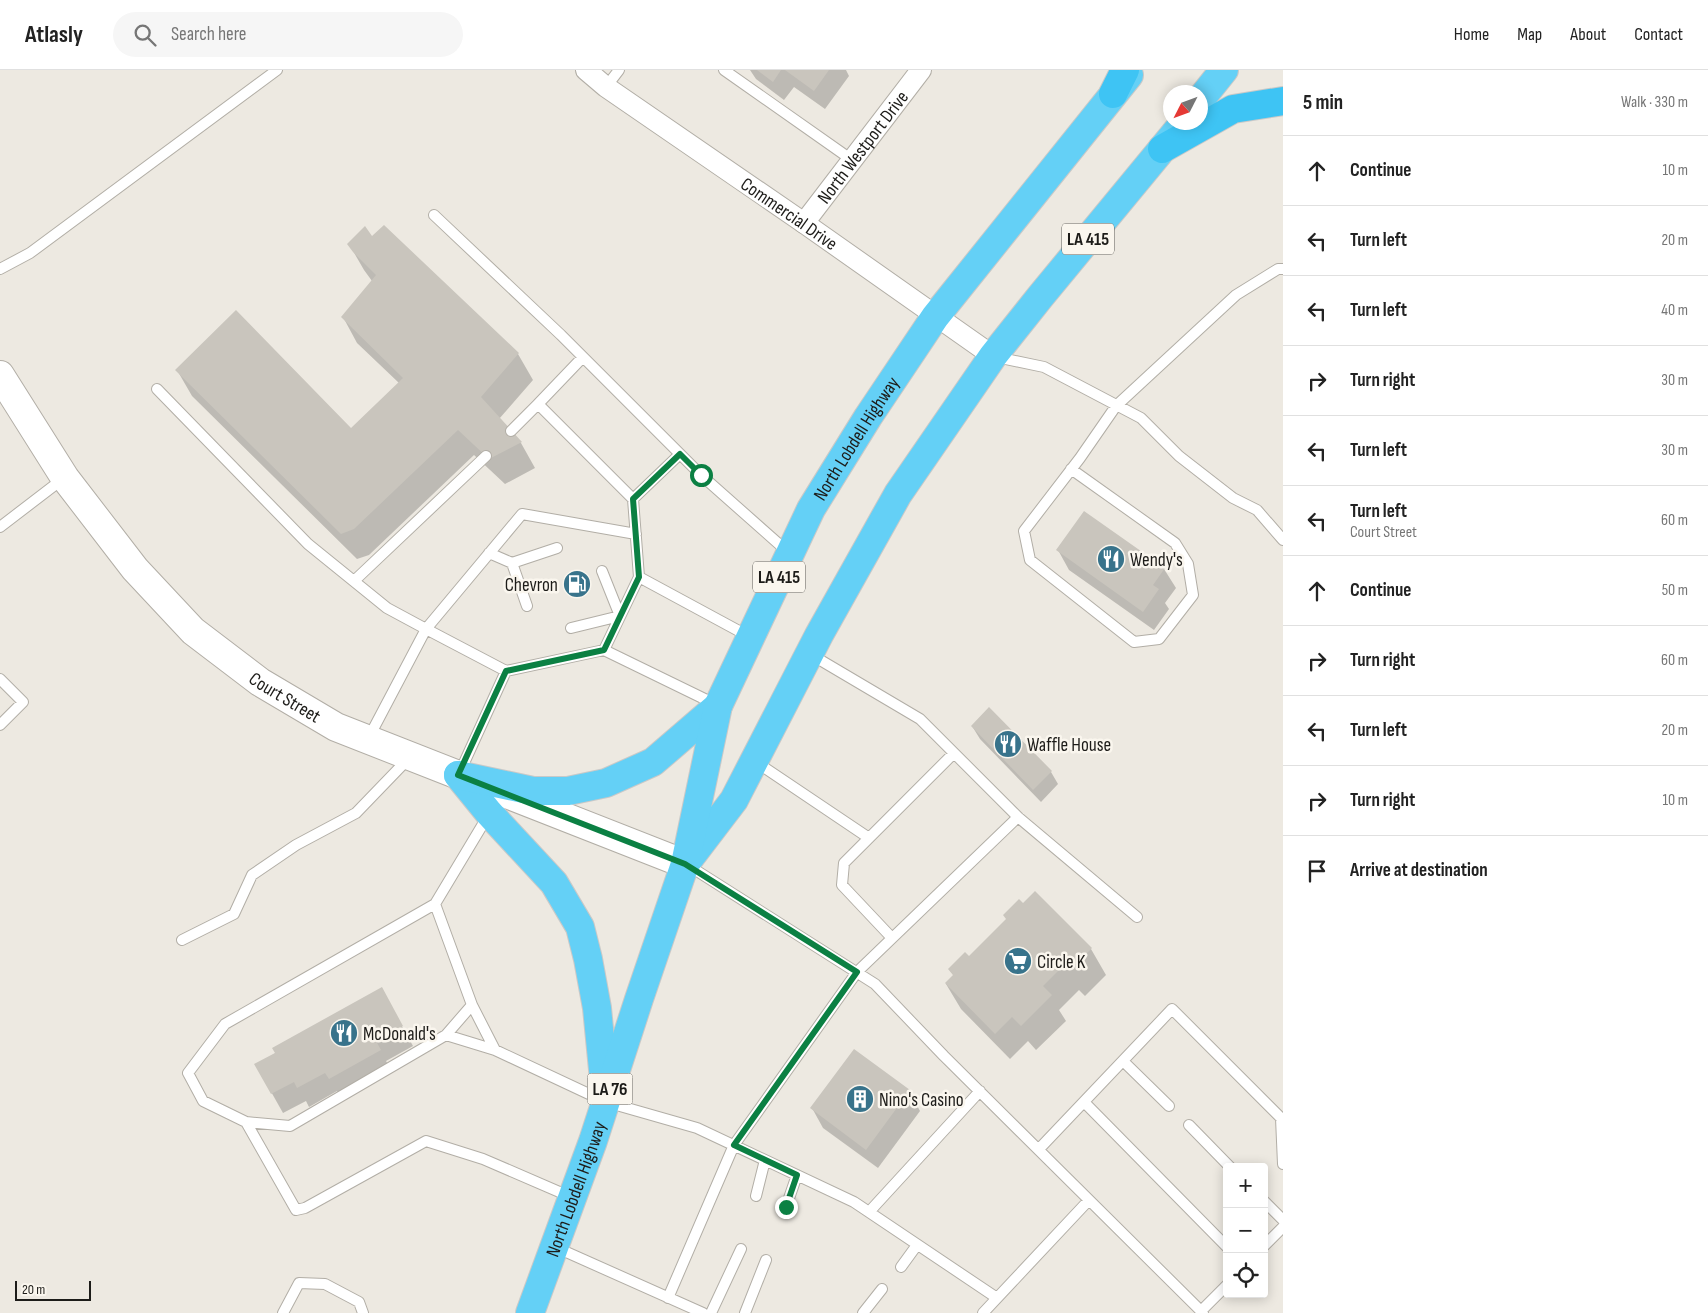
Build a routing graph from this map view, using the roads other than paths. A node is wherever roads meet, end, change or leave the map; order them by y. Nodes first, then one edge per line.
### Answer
1 (277, 70) edge
2 (586, 70) edge
3 (619, 70) edge
4 (724, 70) edge
5 (921, 70) edge
6 (1125, 70) edge
7 (1133, 70) edge
8 (1224, 70) edge
9 (606, 87) junction
10 (1208, 90) edge
11 (1113, 94) junction
12 (1283, 101) edge
13 (1177, 130) edge
14 (1162, 149) junction
15 (852, 160) junction
16 (434, 215) dead end
17 (804, 223) junction
18 (0, 269) edge
19 (1283, 269) edge
20 (935, 317) junction
21 (992, 356) junction
22 (583, 357) junction
23 (0, 376) edge
24 (157, 389) dead end
25 (538, 404) junction
26 (1116, 406) junction
27 (511, 431) dead end
28 (680, 454) junction
29 (486, 456) dead end
30 (1071, 469) junction
31 (65, 478) junction
32 (633, 499) junction
33 (0, 527) edge
34 (636, 534) junction
35 (1283, 540) edge
36 (557, 548) dead end
37 (489, 553) junction
38 (790, 554) junction
39 (512, 563) junction
40 (602, 571) dead end
41 (639, 577) junction
42 (354, 582) junction
43 (527, 606) dead end
44 (620, 616) junction
45 (571, 628) dead end
46 (426, 629) junction
47 (750, 638) junction
48 (604, 650) junction
49 (809, 654) junction
50 (506, 671) junction
51 (0, 679) edge
52 (718, 706) junction
53 (0, 725) edge
54 (367, 739) junction
55 (954, 753) junction
56 (410, 756) junction
57 (754, 761) junction
58 (458, 775) junction
59 (489, 813) junction
60 (1018, 817) junction
61 (869, 838) junction
62 (685, 864) junction
63 (435, 904) junction
64 (1137, 917) dead end
65 (892, 938) junction
66 (182, 940) dead end
67 (857, 972) junction
68 (472, 1005) junction
69 (446, 1035) junction
70 (495, 1050) junction
71 (1123, 1061) junction
72 (980, 1091) junction
73 (606, 1102) junction
74 (1084, 1102) junction
75 (1169, 1106) dead end
76 (246, 1122) junction
77 (1189, 1125) dead end
78 (734, 1145) junction
79 (1039, 1149) junction
80 (765, 1160) junction
81 (1226, 1163) edge
82 (1283, 1164) edge
83 (797, 1175) junction
84 (756, 1196) dead end
85 (572, 1198) junction
86 (1090, 1200) junction
87 (1268, 1206) edge
88 (786, 1207) dead end
89 (869, 1212) junction
90 (1283, 1220) edge
91 (1283, 1227) edge
92 (1223, 1242) edge
93 (1268, 1242) edge
94 (917, 1245) junction
95 (554, 1247) junction
96 (741, 1249) dead end
97 (766, 1260) dead end
98 (901, 1267) dead end
99 (1223, 1289) edge
100 (882, 1290) dead end
101 (668, 1298) junction
102 (997, 1298) junction
103 (1202, 1312) edge
104 (283, 1313) edge
105 (362, 1313) edge
106 (530, 1313) edge
107 (703, 1313) edge
108 (711, 1313) edge
109 (745, 1313) edge
110 (864, 1313) edge
111 (983, 1313) edge

1 - 18 lane
2 - 9 street, Commercial Drive
3 - 9 lane
4 - 15 lane
5 - 15 street, North Westport Drive
6 - 11 highway
7 - 11 highway, North Lobdell Highway / LA 415
8 - 10 highway
9 - 17 street, Commercial Drive
11 - 20 highway, North Lobdell Highway / LA 415
12 - 14 highway
13 - 14 highway, North Lobdell Highway / LA 415
14 - 21 highway, North Lobdell Highway / LA 415
15 - 17 street, North Westport Drive
16 - 22 lane
17 - 20 street, Commercial Drive
19 - 26 lane
20 - 21 street, Commercial Drive
20 - 38 highway, North Lobdell Highway / LA 415
21 - 26 lane
21 - 49 highway, North Lobdell Highway / LA 415
22 - 25 lane
22 - 28 lane
23 - 31 main road, Court Street
24 - 42 lane
25 - 27 lane
25 - 32 lane
26 - 30 lane
26 - 35 lane
28 - 32 lane
28 - 38 lane
29 - 42 lane
30 - 30 lane
31 - 33 lane
31 - 54 main road, Court Street
32 - 34 lane
34 - 37 lane
34 - 41 lane
36 - 39 lane
37 - 39 lane
37 - 46 lane
38 - 47 highway, North Lobdell Highway / LA 415
39 - 43 lane
40 - 44 lane
41 - 44 lane
41 - 47 lane
42 - 46 lane
44 - 45 lane
44 - 48 lane
46 - 50 lane
46 - 54 lane
47 - 52 highway, North Lobdell Highway / LA 415
48 - 50 lane
48 - 52 lane
49 - 55 lane
49 - 57 highway, North Lobdell Highway / LA 415
50 - 58 lane
51 - 53 lane
52 - 58 highway
52 - 62 highway, North Lobdell Highway / LA 415
54 - 56 main road, Court Street
55 - 60 lane
55 - 61 lane
56 - 58 main road, Court Street
56 - 66 lane
57 - 61 lane
57 - 62 highway, North Lobdell Highway / LA 415
58 - 59 highway
58 - 62 main road, Court Street
59 - 63 lane
59 - 73 highway
60 - 64 lane
60 - 65 lane
61 - 65 lane
62 - 67 lane
62 - 73 highway, North Lobdell Highway / LA 76
63 - 68 lane
63 - 76 lane
65 - 67 lane
67 - 72 lane
67 - 78 lane
68 - 69 lane
68 - 70 lane
69 - 70 lane
69 - 76 lane
70 - 73 lane
71 - 74 lane
71 - 75 lane
71 - 82 lane
72 - 79 lane
72 - 89 lane
73 - 78 lane
73 - 85 highway, North Lobdell Highway / LA 76
74 - 79 lane
74 - 92 lane
76 - 85 lane
77 - 81 lane
78 - 80 lane
78 - 101 lane
79 - 86 lane
80 - 83 lane
80 - 84 lane
83 - 88 lane
83 - 89 lane
85 - 95 highway, North Lobdell Highway / LA 76
86 - 102 lane
86 - 103 lane
87 - 90 lane
89 - 94 lane
91 - 93 lane
94 - 98 lane
94 - 102 lane
95 - 101 lane
95 - 106 highway, North Lobdell Highway / LA 76
96 - 108 lane
97 - 109 lane
99 - 103 lane
100 - 110 lane
101 - 107 lane
102 - 111 lane
104 - 105 lane

